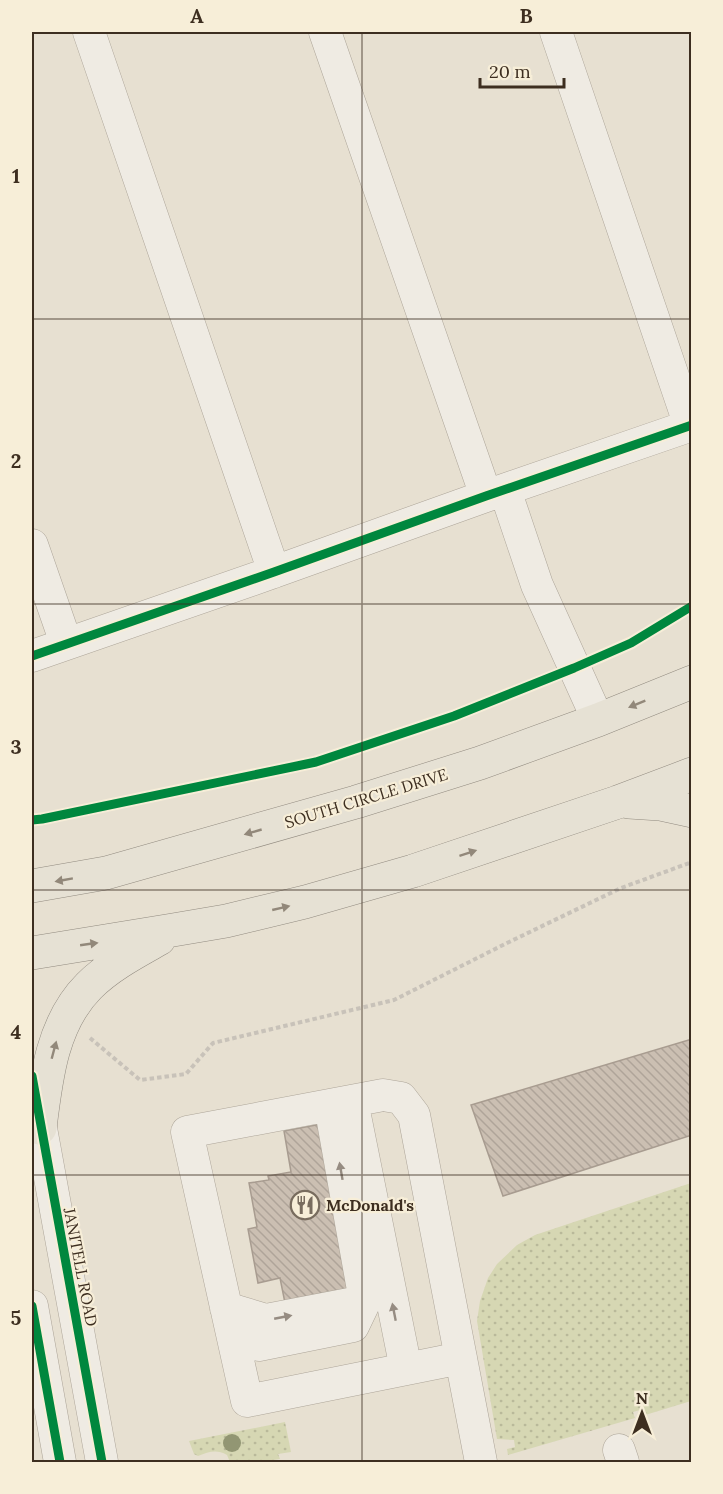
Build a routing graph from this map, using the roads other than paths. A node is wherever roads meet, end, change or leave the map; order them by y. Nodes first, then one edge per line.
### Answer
1 (89, 32) edge
2 (325, 32) edge
3 (556, 32) edge
4 (691, 425) edge
5 (496, 493) junction
6 (32, 545) edge
7 (274, 572) junction
8 (66, 643) junction
9 (32, 656) edge
10 (692, 682) edge
11 (598, 720) junction
12 (692, 774) edge
13 (618, 802) junction
14 (692, 811) edge
15 (32, 886) edge
16 (173, 930) junction
17 (32, 953) edge
18 (32, 1076) edge
19 (341, 1103) junction
20 (40, 1128) junction
21 (32, 1306) edge
22 (229, 1320) junction
23 (461, 1358) junction
24 (406, 1369) junction
25 (60, 1462) edge
26 (102, 1462) edge
27 (482, 1462) edge

1 - 7 street
2 - 5 street
3 - 4 street
4 - 5 street
5 - 7 street
5 - 11 street
6 - 8 street
7 - 8 street
8 - 9 street
10 -> 11 main road, SOUTH CIRCLE DRIVE
11 -> 15 main road, SOUTH CIRCLE DRIVE
12 - 13 main road
13 - 14 main road
16 -> 13 main road
17 -> 16 main road
20 -> 16 main road
18 - 20 street, JANITELL ROAD
22 -> 19 street
19 - 22 street
19 - 23 street
24 -> 19 street
20 - 26 street, JANITELL ROAD
21 - 25 street
22 - 24 street
23 - 24 street
23 - 27 street

